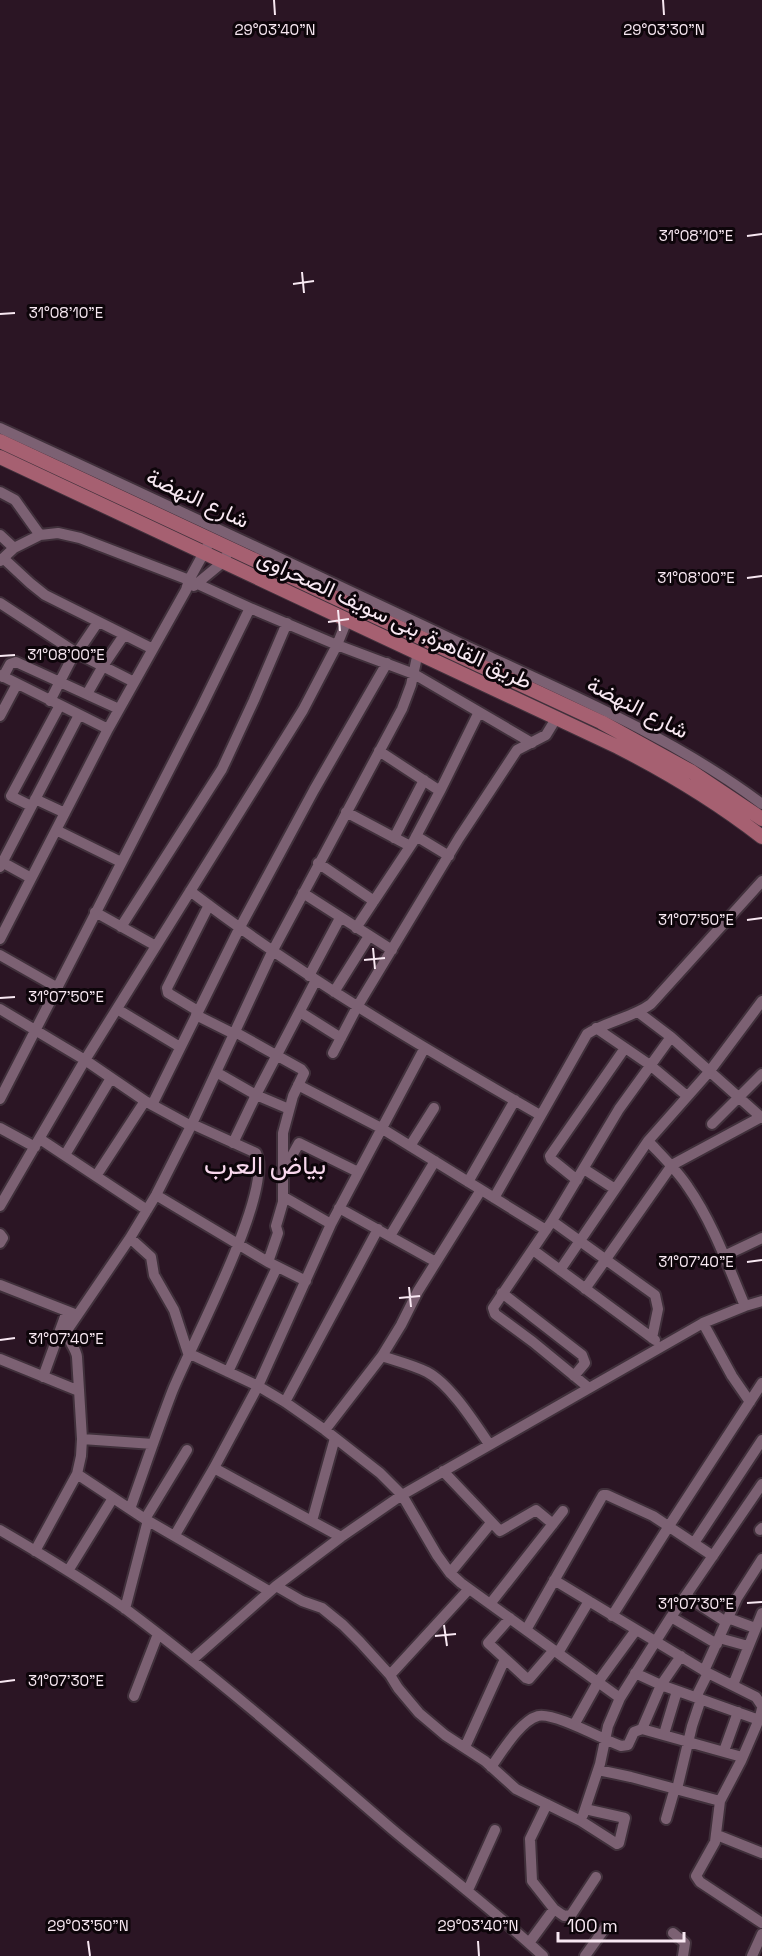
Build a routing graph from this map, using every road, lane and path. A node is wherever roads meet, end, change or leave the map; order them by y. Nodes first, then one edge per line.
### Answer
1 (0, 428) edge
2 (0, 441) edge
3 (0, 457) edge
4 (0, 492) edge
5 (0, 535) edge
6 (40, 535) junction
7 (207, 546) junction
8 (14, 548) junction
9 (227, 556) junction
10 (2, 559) edge
11 (191, 584) junction
12 (0, 603) edge
13 (250, 608) junction
14 (347, 620) junction
15 (98, 622) junction
16 (287, 623) junction
17 (124, 635) junction
18 (337, 645) junction
19 (153, 649) junction
20 (76, 652) junction
21 (418, 652) junction
22 (387, 663) junction
23 (103, 666) junction
24 (414, 674) junction
25 (2, 676) edge
26 (60, 681) junction
27 (134, 682) junction
28 (17, 684) junction
29 (87, 694) junction
30 (55, 703) junction
31 (119, 709) junction
32 (478, 712) junction
33 (79, 715) junction
34 (0, 716) edge
35 (557, 717) junction
36 (108, 729) junction
37 (531, 742) junction
38 (379, 751) junction
39 (424, 780) junction
40 (0, 791) edge
41 (440, 791) junction
42 (11, 796) junction
43 (33, 802) junction
44 (762, 804) edge
45 (346, 812) junction
46 (65, 813) junction
47 (762, 819) edge
48 (56, 830) junction
49 (762, 837) edge
50 (394, 838) junction
51 (413, 841) junction
52 (449, 856) junction
53 (121, 862) junction
54 (318, 863) junction
55 (1, 864) edge
56 (31, 878) junction
57 (762, 881) edge
58 (190, 891) junction
59 (303, 893) junction
60 (374, 901) junction
61 (209, 905) junction
62 (95, 912) junction
63 (340, 918) junction
64 (121, 927) junction
65 (356, 928) junction
66 (239, 929) junction
67 (369, 936) junction
68 (0, 939) edge
69 (156, 946) junction
70 (392, 950) junction
71 (272, 952) junction
72 (0, 955) edge
73 (313, 978) junction
74 (58, 988) junction
75 (334, 992) junction
76 (357, 1007) junction
77 (760, 1008) edge
78 (0, 1009) edge
79 (117, 1009) junction
80 (300, 1012) junction
81 (638, 1012) junction
82 (197, 1013) junction
83 (596, 1028) junction
84 (35, 1031) junction
85 (234, 1033) junction
86 (671, 1037) junction
87 (341, 1038) junction
88 (180, 1047) junction
89 (626, 1048) junction
90 (424, 1049) junction
91 (333, 1053) dead end
92 (277, 1054) junction
93 (85, 1060) junction
94 (650, 1065) junction
95 (216, 1072) junction
96 (709, 1072) junction
97 (762, 1074) edge
98 (111, 1077) junction
99 (298, 1085) junction
100 (255, 1095) junction
101 (687, 1096) junction
102 (740, 1098) junction
103 (0, 1099) edge
104 (515, 1100) junction
105 (148, 1103) junction
106 (434, 1108) dead end
107 (289, 1109) junction
108 (540, 1115) junction
109 (761, 1118) edge
110 (712, 1124) dead end
111 (191, 1125) junction
112 (0, 1128) edge
113 (381, 1128) junction
114 (648, 1142) junction
115 (38, 1143) junction
116 (233, 1143) junction
117 (410, 1146) junction
118 (65, 1155) junction
119 (435, 1161) junction
120 (672, 1165) junction
121 (584, 1169) junction
122 (283, 1172) junction
123 (358, 1172) junction
124 (96, 1176) junction
125 (577, 1180) junction
126 (468, 1182) junction
127 (5, 1187) edge
128 (615, 1189) junction
129 (481, 1190) junction
130 (156, 1195) junction
131 (284, 1197) junction
132 (494, 1198) junction
133 (0, 1206) edge
134 (339, 1208) junction
135 (147, 1210) junction
136 (331, 1224) junction
137 (549, 1225) junction
138 (378, 1229) junction
139 (0, 1234) edge
140 (390, 1236) junction
141 (762, 1238) edge
142 (130, 1239) junction
143 (580, 1240) junction
144 (0, 1243) edge
145 (238, 1244) junction
146 (533, 1250) junction
147 (724, 1256) junction
148 (606, 1259) junction
149 (436, 1262) junction
150 (272, 1264) junction
151 (560, 1270) junction
152 (306, 1281) junction
153 (0, 1285) edge
154 (585, 1289) junction
155 (502, 1293) junction
156 (762, 1301) edge
157 (745, 1306) junction
158 (72, 1313) junction
159 (704, 1323) junction
160 (652, 1338) junction
161 (663, 1346) junction
162 (188, 1353) junction
163 (382, 1356) junction
164 (0, 1359) edge
165 (228, 1372) junction
166 (574, 1376) junction
167 (43, 1377) junction
168 (762, 1383) edge
169 (258, 1386) junction
170 (589, 1388) junction
171 (79, 1391) junction
172 (285, 1402) junction
173 (750, 1402) junction
174 (325, 1430) junction
175 (335, 1438) junction
176 (82, 1439) junction
177 (762, 1440) edge
178 (153, 1444) junction
179 (489, 1444) junction
180 (187, 1450) dead end
181 (214, 1468) junction
182 (443, 1471) junction
183 (77, 1474) junction
184 (762, 1484) edge
185 (402, 1494) junction
186 (113, 1498) junction
187 (130, 1509) junction
188 (563, 1511) dead end
189 (147, 1519) junction
190 (312, 1521) junction
191 (491, 1522) junction
192 (553, 1524) junction
193 (669, 1526) junction
194 (0, 1530) edge
195 (175, 1535) junction
196 (341, 1537) junction
197 (694, 1543) junction
198 (35, 1551) junction
199 (713, 1556) junction
200 (762, 1559) edge
201 (68, 1571) junction
202 (450, 1573) junction
203 (554, 1580) junction
204 (469, 1588) junction
205 (272, 1589) junction
206 (686, 1596) junction
207 (589, 1601) junction
208 (490, 1604) junction
209 (125, 1609) junction
210 (762, 1613) edge
211 (612, 1616) junction
212 (671, 1617) junction
213 (510, 1618) junction
214 (727, 1620) junction
215 (526, 1630) junction
216 (636, 1630) junction
217 (158, 1634) junction
218 (754, 1637) edge
219 (718, 1641) junction
220 (656, 1642) junction
221 (556, 1651) junction
222 (681, 1656) junction
223 (505, 1659) junction
224 (192, 1660) junction
225 (706, 1672) junction
226 (635, 1673) junction
227 (390, 1675) junction
228 (598, 1682) junction
229 (661, 1685) junction
230 (733, 1685) junction
231 (677, 1691) junction
232 (134, 1696) dead end
233 (620, 1698) junction
234 (699, 1698) junction
235 (762, 1707) edge
236 (738, 1712) junction
237 (574, 1725) junction
238 (758, 1728) edge
239 (642, 1729) junction
240 (664, 1734) junction
241 (606, 1741) junction
242 (688, 1741) junction
243 (465, 1747) junction
244 (724, 1751) junction
245 (742, 1757) junction
246 (491, 1767) junction
247 (598, 1770) junction
248 (676, 1788) junction
249 (720, 1801) junction
250 (547, 1804) junction
251 (585, 1809) junction
252 (666, 1819) dead end
253 (581, 1821) junction
254 (495, 1830) dead end
255 (717, 1835) junction
256 (762, 1853) edge
257 (596, 1876) dead end
258 (468, 1890) junction
259 (554, 1909) junction
260 (762, 1923) edge
261 (605, 1928) dead end
262 (673, 1933) dead end
263 (762, 1934) edge
264 (529, 1943) junction
265 (543, 1956) edge
266 (585, 1956) edge
267 (683, 1956) edge
268 (752, 1956) edge

1 - 44 street, شارع النهضة
2 - 7 main road, طريق القاهرة, بنى سويف الصحراوى
3 - 7 main road, طريق القاهرة, بنى سويف الصحراوى
4 - 6 street
5 - 8 street
6 - 8 street
6 - 11 street
7 - 9 main road, طريق القاهرة, بنى سويف الصحراوى
7 - 11 street
8 - 10 street
9 - 11 street
9 - 14 main road, طريق القاهرة, بنى سويف الصحراوى
9 - 47 main road, طريق القاهرة, بنى سويف الصحراوى
10 - 15 street
11 - 13 street
11 - 19 street
12 - 20 street
13 - 16 street
13 - 53 street
14 - 18 street
14 - 21 main road, طريق القاهرة, بنى سويف الصحراوى
15 - 17 street
15 - 20 street
16 - 18 street
16 - 64 street
17 - 19 street
17 - 23 street
18 - 22 street
18 - 58 street
19 - 27 street
20 - 23 street
20 - 26 street
21 - 24 street
21 - 35 main road, طريق القاهرة, بنى سويف الصحراوى
22 - 24 street
22 - 66 street
23 - 27 street
23 - 29 street
24 - 32 street
24 - 38 street
25 - 26 street
25 - 28 street
26 - 29 street
26 - 30 street
27 - 31 street
28 - 30 street
28 - 34 street
29 - 31 street
30 - 33 street
30 - 42 street
31 - 36 street
32 - 37 street
32 - 41 street
33 - 36 street
33 - 43 street
35 - 37 street
35 - 49 main road, طريق القاهرة, بنى سويف الصحراوى
36 - 46 street
37 - 52 street
38 - 39 street
38 - 45 street
39 - 41 street
39 - 50 street
40 - 42 street
41 - 51 street
42 - 43 street
43 - 46 street
43 - 55 street
45 - 50 street
45 - 54 street
46 - 48 street
48 - 53 street
48 - 56 street
50 - 51 street
51 - 52 street
51 - 60 street
52 - 70 street
53 - 62 street
54 - 59 street
54 - 60 street
55 - 56 street
56 - 68 street
57 - 81 street
58 - 61 street
58 - 69 street
59 - 63 street
59 - 71 street
60 - 65 street
61 - 66 street
61 - 82 street
62 - 64 street
62 - 74 street
63 - 65 street
63 - 73 street
64 - 69 street
65 - 67 street
66 - 71 street
66 - 82 street
67 - 70 street
67 - 75 street
69 - 79 street
70 - 76 street
71 - 73 street
71 - 85 street
72 - 74 street
73 - 75 street
73 - 80 street
74 - 84 street
75 - 76 street
76 - 87 street
76 - 90 street
77 - 96 street
78 - 84 street
79 - 88 street
79 - 93 street
80 - 87 street
80 - 92 street
81 - 83 street
81 - 86 street
82 - 85 street
82 - 88 street
83 - 89 street
83 - 108 street
84 - 93 street
84 - 103 street
85 - 92 street
85 - 95 street
86 - 94 street
86 - 96 street
87 - 91 street
88 - 105 street
89 - 94 street
89 - 125 street
90 - 104 street
90 - 113 street
92 - 99 street
92 - 100 street
93 - 98 street
93 - 115 street
94 - 101 street
94 - 121 street
95 - 100 street
95 - 111 street
96 - 101 street
96 - 102 street
97 - 102 street
98 - 105 street
98 - 118 street
99 - 107 street
99 - 113 street
100 - 107 street
100 - 116 street
101 - 114 street
102 - 109 street
102 - 110 street
104 - 108 street
104 - 126 street
105 - 111 street
105 - 124 street
106 - 117 street
107 - 122 street
108 - 132 street
109 - 120 street
111 - 116 street
111 - 130 street
112 - 115 street
113 - 117 street
113 - 123 street
114 - 120 street
114 - 128 street
115 - 118 street
115 - 127 street
116 - 145 street
117 - 119 street
118 - 124 street
119 - 126 street
119 - 140 street
120 - 147 street
120 - 148 street
121 - 125 street
121 - 128 street
122 - 123 street
122 - 131 street
123 - 134 street
124 - 135 street
125 - 137 street
126 - 129 street
127 - 133 street
128 - 143 street
129 - 132 street
129 - 149 street
130 - 135 street
130 - 145 street
131 - 136 street
131 - 150 street
132 - 137 street
134 - 136 street
134 - 138 street
135 - 142 street
136 - 152 street
137 - 143 street
137 - 146 street
138 - 140 street
138 - 172 street
139 - 144 street
140 - 149 street
141 - 147 street
142 - 158 street
142 - 162 street
143 - 148 street
143 - 151 street
145 - 150 street
145 - 162 street
146 - 151 street
146 - 155 street
147 - 157 street
148 - 154 street
148 - 160 street
149 - 163 street
150 - 152 street
150 - 165 street
151 - 154 street
152 - 169 street
153 - 158 street
154 - 160 street
155 - 166 street
155 - 166 street
156 - 157 street
157 - 159 street
158 - 167 street
158 - 171 street
159 - 161 street
159 - 173 street
160 - 161 street
161 - 170 street
162 - 165 street
162 - 178 street
163 - 174 street
163 - 179 street
164 - 167 street
165 - 169 street
166 - 170 street
167 - 171 street
168 - 173 street
169 - 172 street
169 - 181 street
170 - 179 street
171 - 176 street
172 - 174 street
173 - 193 street
174 - 175 street
175 - 185 street
175 - 190 street
176 - 178 street
176 - 183 street
177 - 197 street
178 - 187 street
179 - 182 street
180 - 189 street
181 - 190 street
181 - 195 street
182 - 185 street
182 - 191 street
183 - 186 street
183 - 198 street
184 - 199 street
185 - 196 street
185 - 202 street
186 - 187 street
186 - 201 street
187 - 189 street
188 - 192 street
189 - 195 street
189 - 209 street
190 - 196 street
191 - 192 street
191 - 202 street
192 - 208 street
193 - 197 street
193 - 203 street
193 - 211 street
194 - 198 street
195 - 205 street
196 - 205 street
197 - 199 street
198 - 201 street
199 - 206 street
200 - 214 street
201 - 209 street
202 - 204 street
203 - 207 street
203 - 215 street
204 - 208 street
204 - 227 street
205 - 224 street
205 - 227 street
206 - 212 street
206 - 214 street
207 - 211 street
207 - 221 street
208 - 213 street
209 - 217 street
210 - 218 street
211 - 216 street
212 - 219 street
212 - 220 street
213 - 215 street
213 - 223 street
214 - 218 street
214 - 219 street
215 - 221 street
216 - 220 street
216 - 228 street
217 - 224 street
217 - 232 street
218 - 219 street
218 - 230 street
219 - 225 street
220 - 222 street
220 - 226 street
221 - 223 street
221 - 228 street
222 - 225 street
222 - 229 street
223 - 243 street
224 - 258 street
225 - 230 street
225 - 234 street
226 - 229 street
226 - 233 street
227 - 243 street
228 - 233 street
228 - 237 street
229 - 231 street
229 - 239 street
230 - 235 street
231 - 234 street
231 - 240 street
233 - 241 street
234 - 236 street
234 - 242 street
235 - 238 street
236 - 238 street
236 - 244 street
237 - 241 street
237 - 246 street
238 - 245 street
239 - 240 street
239 - 241 street
240 - 242 street
241 - 247 street
242 - 244 street
242 - 248 street
243 - 246 street
244 - 245 street
245 - 249 street
246 - 250 street
247 - 248 street
247 - 251 street
248 - 249 street
248 - 252 street
249 - 255 street
250 - 253 street
250 - 259 street
251 - 253 street
251 - 253 street
254 - 258 street
255 - 256 street
255 - 260 street
257 - 259 street
258 - 264 street
259 - 264 street
261 - 266 street
262 - 267 street
263 - 268 street
264 - 265 street

